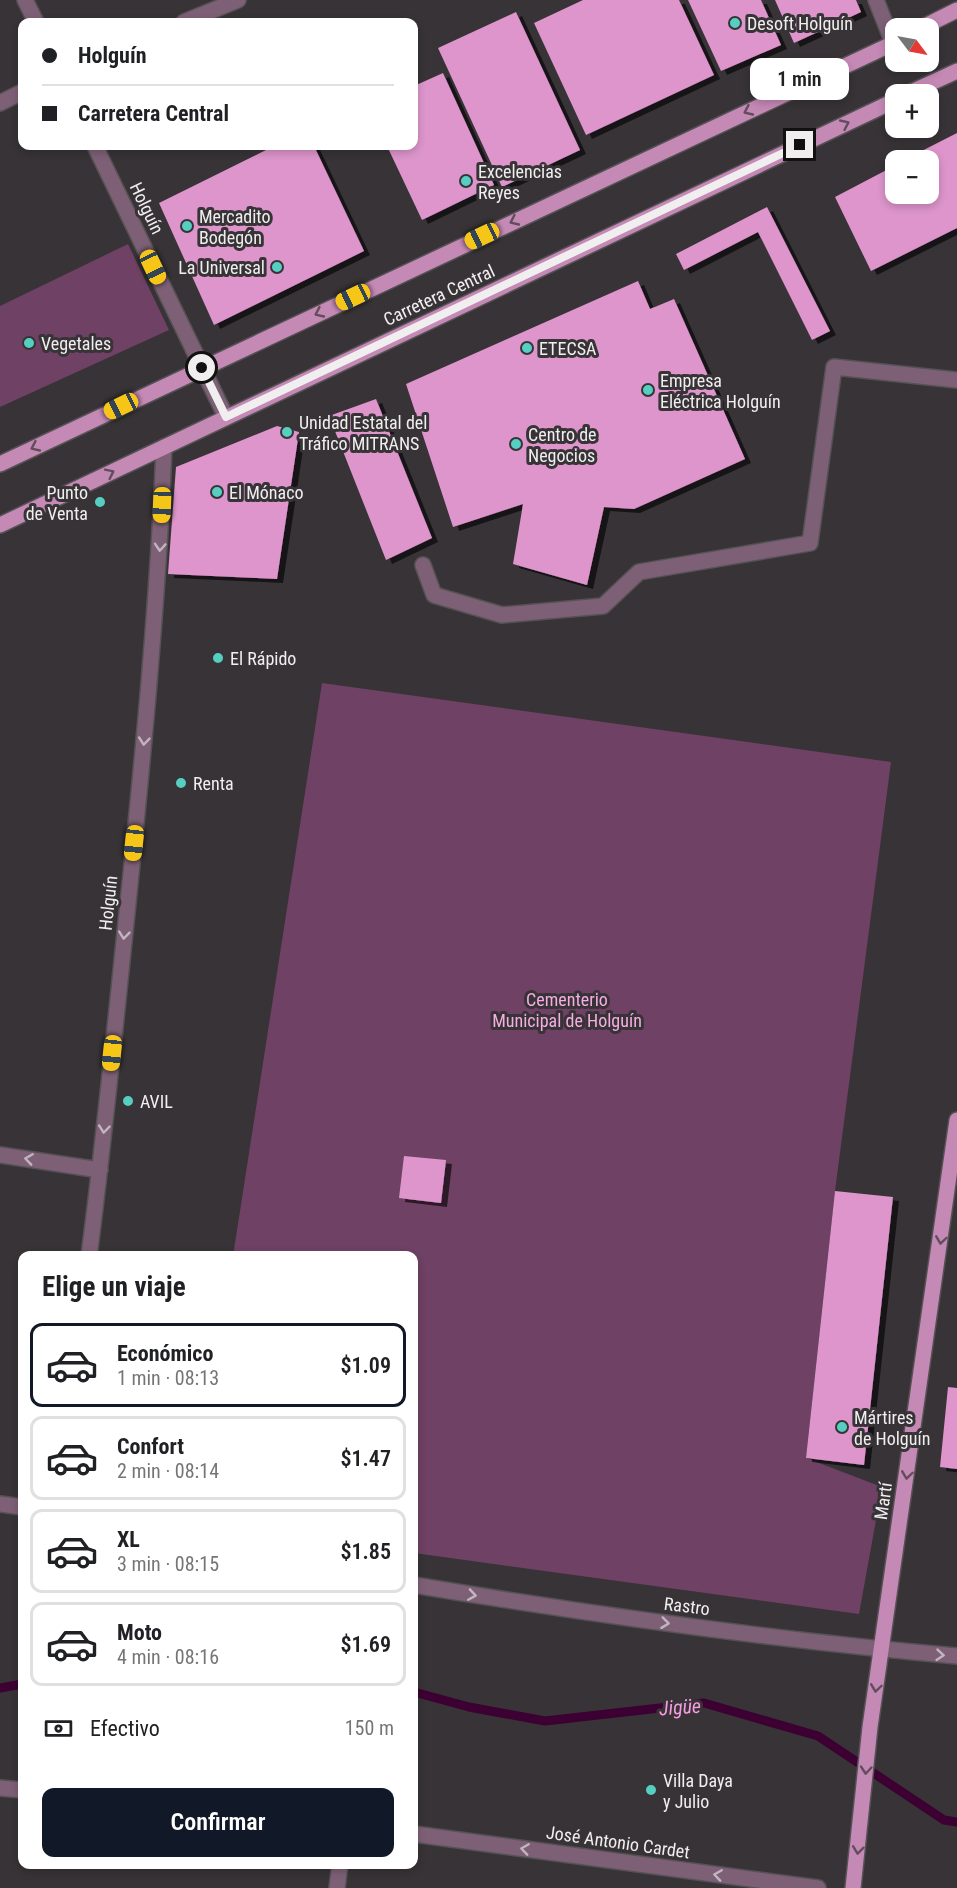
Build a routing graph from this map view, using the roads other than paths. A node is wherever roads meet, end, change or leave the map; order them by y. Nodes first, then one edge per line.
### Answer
1 (25, 0) edge
2 (238, 0) edge
3 (876, 0) edge
4 (957, 10) edge
5 (34, 18) edge
6 (194, 18) edge
7 (939, 19) edge
8 (885, 21) edge
9 (885, 46) edge
10 (957, 71) edge
11 (929, 84) edge
12 (18, 94) edge
13 (0, 103) edge
14 (885, 105) edge
15 (97, 150) edge
16 (202, 368) junction
17 (957, 380) edge
18 (226, 417) junction
19 (164, 447) junction
20 (0, 464) edge
21 (0, 525) edge
22 (423, 565) dead end
23 (957, 1120) edge
24 (0, 1155) edge
25 (100, 1170) junction
26 (952, 1199) edge
27 (90, 1251) edge
28 (0, 1504) edge
29 (18, 1507) edge
30 (418, 1586) edge
31 (881, 1650) junction
32 (957, 1656) edge
33 (0, 1788) edge
34 (18, 1790) edge
35 (418, 1835) edge
36 (339, 1869) edge
37 (337, 1888) edge
38 (818, 1888) edge
39 (853, 1888) edge

1 - 5 street
2 - 6 street
3 - 8 street
4 - 7 main road
9 -> 16 main road, Carretera Central
10 - 11 main road
12 - 13 street
18 -> 14 main road, Carretera Central
15 - 16 street, Holguín
16 - 18 street, Holguín
16 -> 20 main road, Carretera Central
17 - 22 street
18 - 19 main road, Carretera Central
21 -> 19 main road, Carretera Central
19 -> 25 street, Holguín
23 - 26 main road, Martí
25 -> 24 street
25 - 27 street, Holguín
26 -> 31 main road, Martí
28 - 29 street
30 -> 31 street, Rastro
31 -> 32 street, Rastro
31 -> 39 main road, Martí
33 - 34 street
38 -> 35 street, José Antonio Cardet
36 - 37 street

